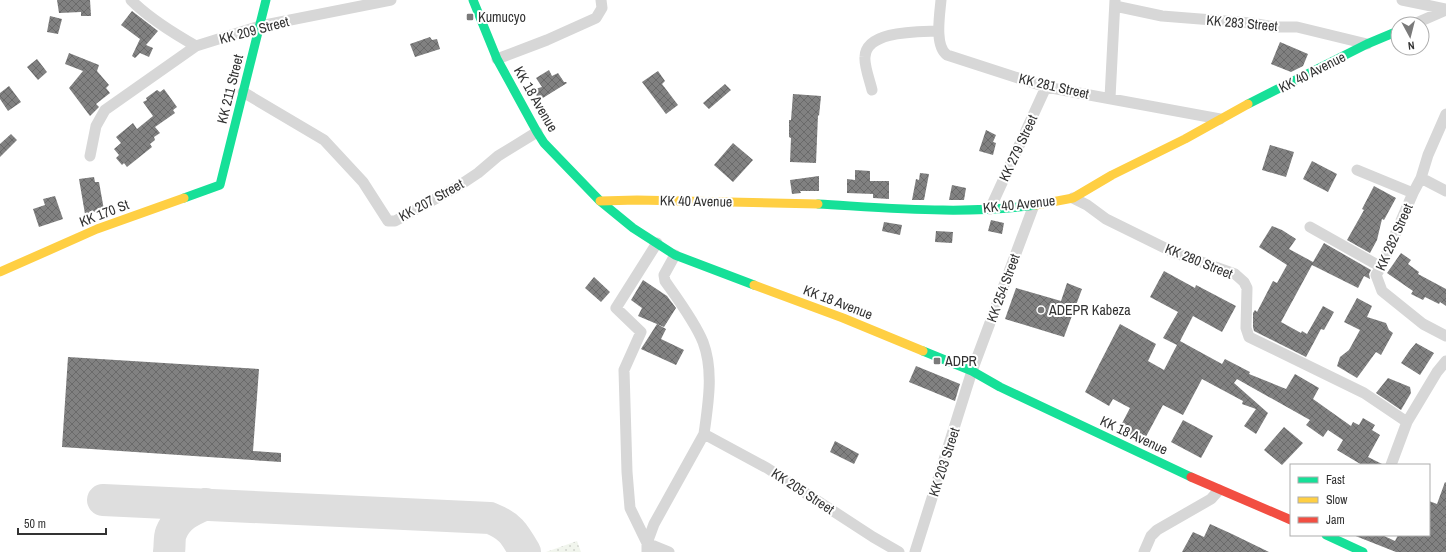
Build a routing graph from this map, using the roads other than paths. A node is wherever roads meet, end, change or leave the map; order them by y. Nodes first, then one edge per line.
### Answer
1 (131, 0) edge
2 (266, 0) edge
3 (391, 0) edge
4 (473, 0) edge
5 (601, 0) edge
6 (941, 0) edge
7 (1402, 0) edge
8 (1115, 3) edge
9 (1446, 10) edge
10 (1430, 17) edge
11 (260, 26) junction
12 (938, 31) junction
13 (1390, 34) edge
14 (1368, 44) junction
15 (196, 46) junction
16 (497, 58) junction
17 (1046, 87) junction
18 (872, 90) dead end
19 (243, 92) junction
20 (1110, 98) junction
21 (1446, 114) edge
22 (1220, 119) junction
23 (1443, 129) edge
24 (537, 132) junction
25 (90, 156) dead end
26 (1357, 170) dead end
27 (1421, 178) junction
28 (220, 185) joint
29 (1446, 191) edge
30 (1413, 193) junction
31 (1073, 198) junction
32 (600, 201) junction
33 (1034, 205) junction
34 (990, 208) junction
35 (1310, 227) dead end
36 (657, 243) junction
37 (675, 255) junction
38 (1381, 267) junction
39 (0, 272) edge
40 (1446, 336) edge
41 (1446, 361) edge
42 (972, 371) junction
43 (1407, 422) junction
44 (704, 434) junction
45 (1391, 464) edge
46 (1219, 490) junction
47 (1290, 520) edge
48 (1332, 536) edge
49 (1343, 538) edge
50 (647, 548) edge
51 (669, 552) edge
52 (899, 552) edge
53 (915, 552) edge
54 (1144, 552) edge
55 (1363, 552) edge

1 - 15 street
2 - 11 main road, KK 211 Street
3 - 11 street, KK 209 Street
4 - 16 main road, KK 18 Avenue
5 - 16 street
6 - 12 street, KK 281 Street
7 - 9 street
8 - 14 street, KK 283 Street
8 - 20 street
9 - 10 street
11 - 15 street, KK 209 Street
11 - 19 main road, KK 211 Street
12 - 17 street, KK 281 Street
12 - 18 street
13 - 14 main road, KK 40 Avenue
14 - 22 main road, KK 40 Avenue
15 - 25 street, KK 209 Street
16 - 24 main road, KK 18 Avenue
17 - 20 street, KK 281 Street
17 - 34 street, KK 279 Street
19 - 24 street, KK 207 Street
19 - 28 main road, KK 211 Street
20 - 22 street, KK 281 Street
21 - 23 street, KK 282 Street
22 - 31 main road, KK 40 Avenue
23 - 27 street, KK 282 Street
24 - 32 main road, KK 18 Avenue
26 - 30 street
27 - 29 street
27 - 30 street, KK 282 Street
28 - 39 main road, KK 170 St
30 - 38 street, KK 282 Street
31 - 33 main road, KK 40 Avenue
31 - 43 street, KK 280 Street
32 - 34 main road, KK 40 Avenue
32 - 36 main road, KK 18 Avenue
33 - 34 main road, KK 40 Avenue
33 - 42 street, KK 254 Street
35 - 38 street
36 - 37 main road, KK 18 Avenue
36 - 50 street
37 - 42 main road, KK 18 Avenue
37 - 44 street
38 - 40 street, KK 282 Street
41 - 43 street
42 - 46 main road, KK 18 Avenue
42 - 53 street, KK 203 Street
43 - 45 street
44 - 50 street
44 - 52 street, KK 205 Street
46 - 47 main road, KK 18 Avenue
46 - 54 street
48 - 49 main road
49 - 55 main road
50 - 51 street

